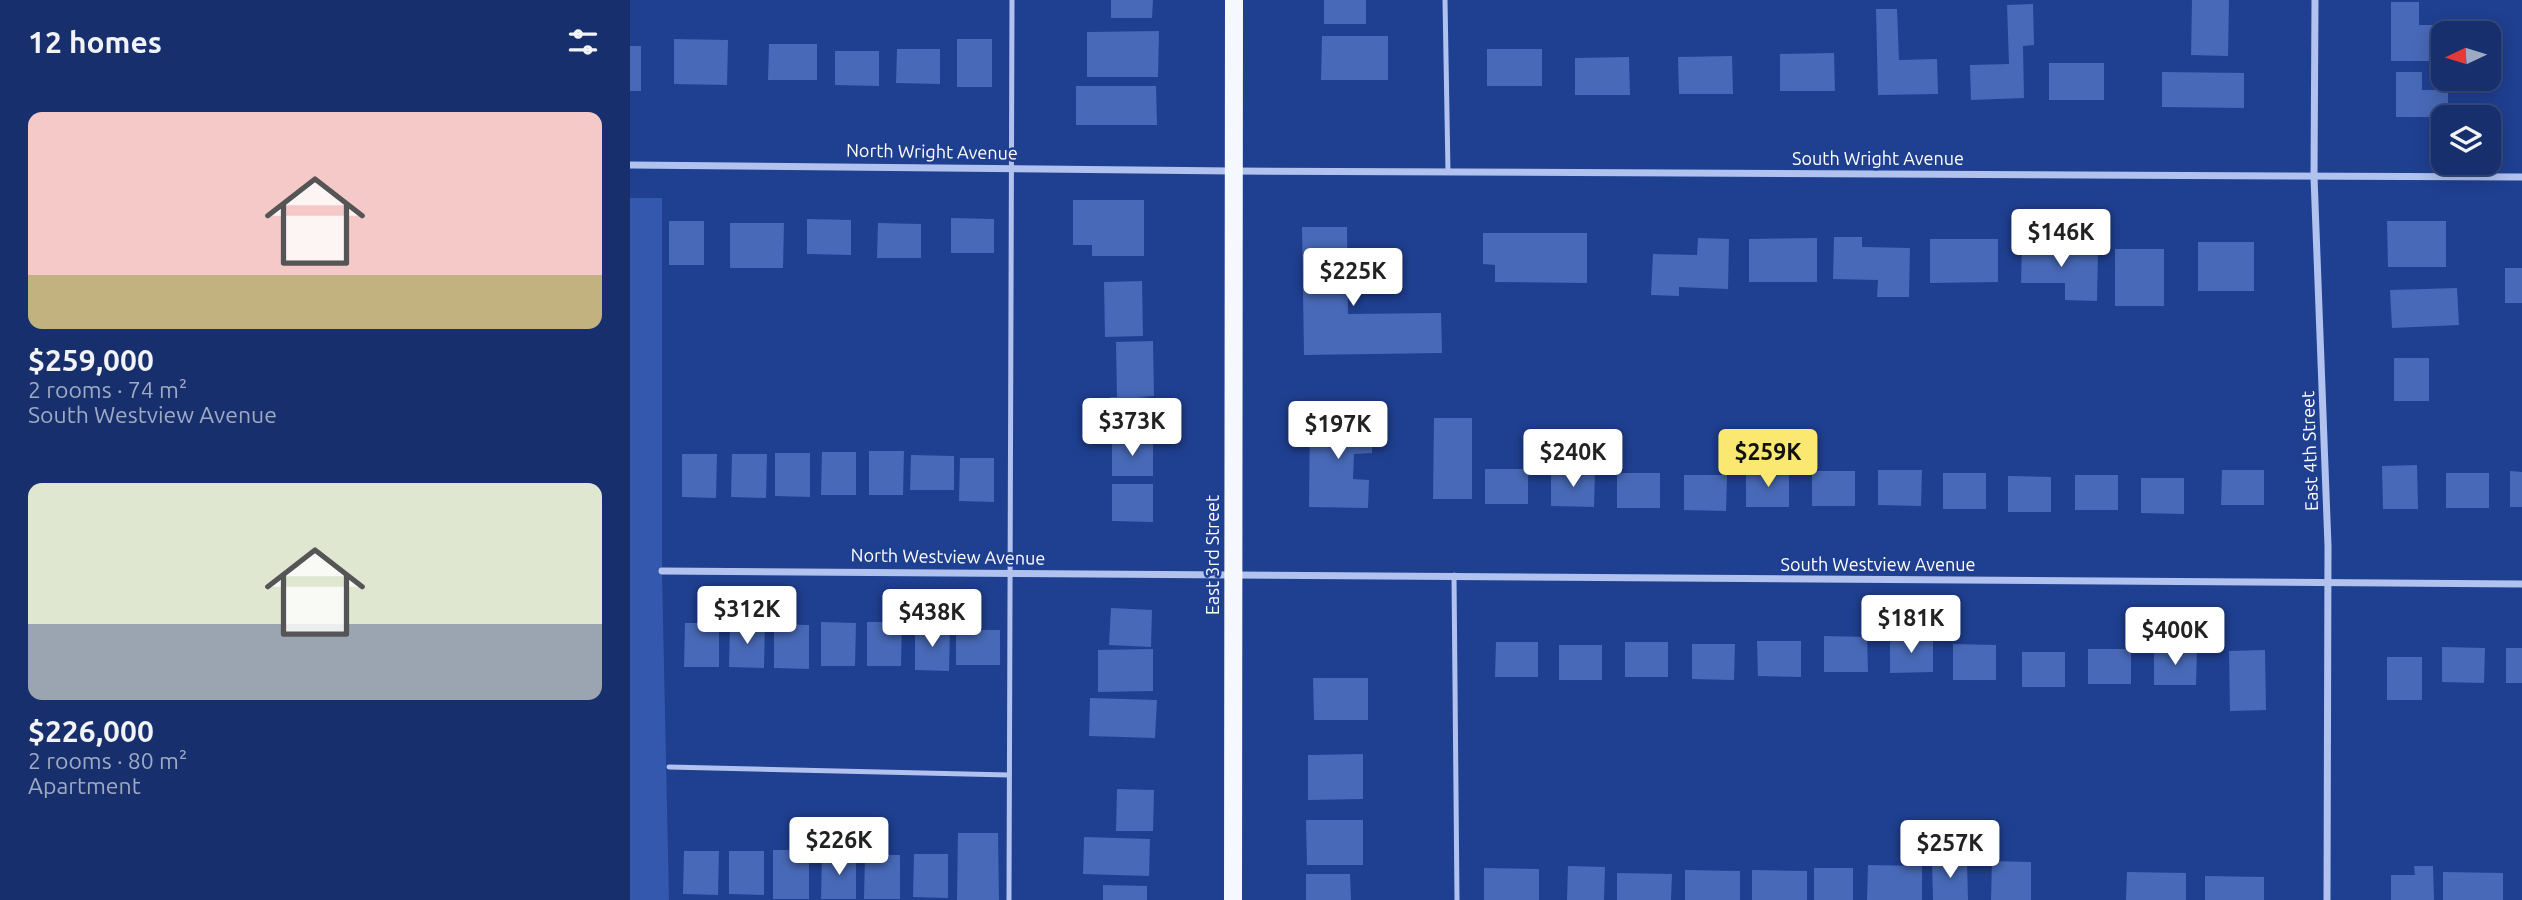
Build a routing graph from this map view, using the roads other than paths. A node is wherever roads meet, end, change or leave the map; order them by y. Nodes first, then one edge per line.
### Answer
1 (1012, 0) edge
2 (1234, 0) edge
3 (1445, 0) edge
4 (2315, 0) edge
5 (630, 164) edge
6 (1012, 169) junction
7 (1233, 171) junction
8 (1448, 172) junction
9 (2314, 177) junction
10 (2522, 177) edge
11 (662, 571) dead end
12 (1010, 572) junction
13 (1233, 573) junction
14 (1454, 575) junction
15 (2522, 584) edge
16 (2328, 585) junction
17 (669, 767) dead end
18 (1009, 775) junction
19 (1009, 900) edge
20 (1233, 900) edge
21 (1457, 900) edge
22 (2328, 900) edge

1 - 6 lane
2 - 7 main road, East 3rd Street
3 - 8 lane
4 - 9 street, East 4th Street
5 - 6 street, North Wright Avenue
6 - 7 street, North Wright Avenue
6 - 12 lane
7 - 8 street, South Wright Avenue
7 - 13 main road, East 3rd Street
8 - 9 street, South Wright Avenue
9 - 10 street, South Wright Avenue
9 - 16 street, East 4th Street
11 - 12 street, North Westview Avenue
12 - 13 street, North Westview Avenue
12 - 18 lane
13 - 14 street, South Westview Avenue
13 - 20 main road, East 3rd Street
14 - 16 street, South Westview Avenue
14 - 21 lane
15 - 16 street, South Westview Avenue
16 - 22 street, East 4th Street
17 - 18 lane
18 - 19 lane

